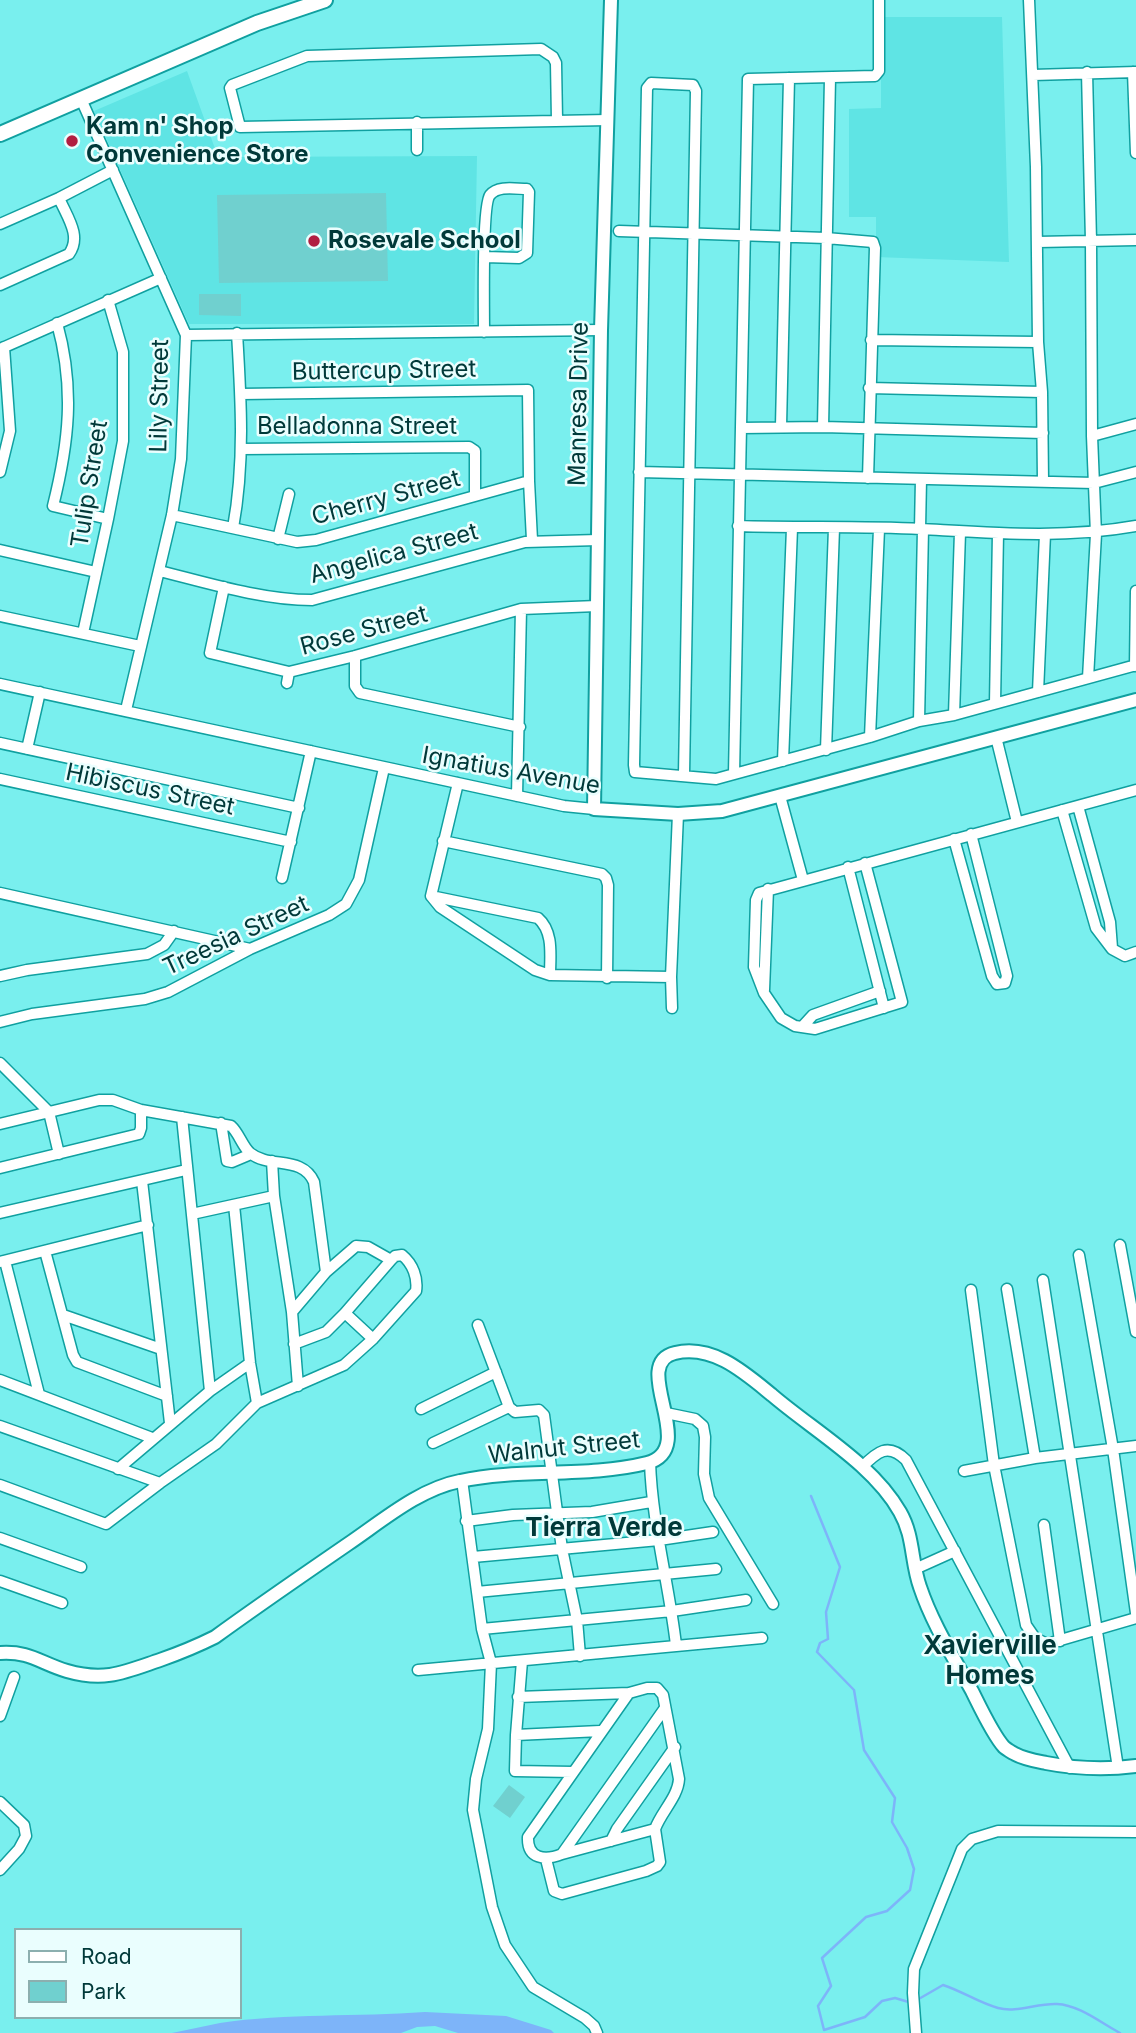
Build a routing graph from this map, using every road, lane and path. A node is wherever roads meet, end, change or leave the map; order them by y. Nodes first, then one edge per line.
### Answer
1 (325, 0) edge
2 (611, 0) edge
3 (878, 0) edge
4 (1029, 0) edge
5 (1087, 72) junction
6 (1135, 72) edge
7 (1033, 75) junction
8 (789, 78) junction
9 (830, 78) junction
10 (81, 99) junction
11 (557, 120) junction
12 (608, 120) junction
13 (417, 122) junction
14 (0, 134) edge
15 (417, 150) dead end
16 (1136, 153) edge
17 (113, 170) junction
18 (59, 198) junction
19 (0, 224) edge
20 (619, 231) dead end
21 (643, 233) junction
22 (695, 235) junction
23 (745, 236) junction
24 (785, 237) junction
25 (826, 238) junction
26 (1136, 240) edge
27 (1091, 241) junction
28 (1038, 242) junction
29 (485, 257) junction
30 (161, 278) junction
31 (0, 285) edge
32 (108, 300) junction
33 (57, 323) junction
34 (601, 331) junction
35 (484, 332) junction
36 (237, 333) junction
37 (186, 335) junction
38 (871, 340) junction
39 (1038, 342) junction
40 (2, 348) edge
41 (869, 388) junction
42 (1042, 392) junction
43 (241, 394) junction
44 (1136, 424) edge
45 (781, 426) junction
46 (823, 427) junction
47 (741, 428) junction
48 (868, 429) junction
49 (1043, 433) junction
50 (1092, 436) junction
51 (242, 449) junction
52 (0, 472) edge
53 (639, 472) junction
54 (1136, 472) edge
55 (690, 475) junction
56 (739, 475) junction
57 (868, 478) junction
58 (921, 479) junction
59 (529, 481) junction
60 (1044, 481) junction
61 (1094, 482) junction
62 (289, 494) dead end
63 (475, 495) junction
64 (172, 515) junction
65 (108, 519) junction
66 (738, 526) junction
67 (1136, 526) edge
68 (233, 528) junction
69 (792, 528) junction
70 (834, 528) junction
71 (878, 529) junction
72 (922, 529) junction
73 (960, 532) junction
74 (998, 533) junction
75 (1045, 534) junction
76 (1096, 534) junction
77 (278, 539) junction
78 (532, 540) junction
79 (598, 540) junction
80 (0, 550) edge
81 (160, 570) junction
82 (96, 572) junction
83 (224, 587) junction
84 (1136, 590) edge
85 (597, 606) junction
86 (521, 609) junction
87 (0, 616) edge
88 (1135, 622) edge
89 (83, 633) junction
90 (141, 646) junction
91 (355, 656) junction
92 (1136, 665) edge
93 (1088, 678) junction
94 (0, 684) edge
95 (40, 692) junction
96 (1038, 692) junction
97 (1136, 700) edge
98 (995, 703) junction
99 (126, 710) junction
100 (954, 715) junction
101 (919, 722) junction
102 (520, 727) junction
103 (870, 737) junction
104 (996, 737) junction
105 (0, 743) edge
106 (27, 749) junction
107 (826, 750) junction
108 (311, 751) junction
109 (783, 761) junction
110 (384, 768) junction
111 (734, 774) junction
112 (684, 775) junction
113 (0, 779) edge
114 (458, 783) junction
115 (1135, 791) edge
116 (517, 796) junction
117 (780, 796) junction
118 (1078, 806) junction
119 (299, 808) junction
120 (594, 809) junction
121 (1062, 810) junction
122 (678, 814) junction
123 (1017, 822) junction
124 (971, 834) junction
125 (954, 839) junction
126 (443, 841) junction
127 (291, 842) junction
128 (865, 863) junction
129 (848, 867) junction
130 (282, 878) dead end
131 (803, 880) junction
132 (0, 893) edge
133 (431, 896) junction
134 (174, 930) junction
135 (250, 949) junction
136 (1112, 949) junction
137 (1136, 953) edge
138 (550, 975) junction
139 (0, 976) edge
140 (671, 977) junction
141 (607, 978) junction
142 (880, 991) junction
143 (672, 1008) dead end
144 (884, 1008) junction
145 (0, 1022) edge
146 (802, 1027) junction
147 (0, 1063) edge
148 (14, 1078) junction
149 (0, 1082) edge
150 (141, 1110) junction
151 (49, 1112) junction
152 (182, 1117) junction
153 (220, 1123) junction
154 (0, 1124) edge
155 (59, 1154) junction
156 (251, 1154) junction
157 (272, 1161) junction
158 (0, 1168) edge
159 (187, 1170) junction
160 (142, 1181) junction
161 (274, 1196) junction
162 (234, 1205) junction
163 (0, 1213) edge
164 (192, 1214) junction
165 (148, 1225) junction
166 (1120, 1245) dead end
167 (45, 1251) junction
168 (1079, 1255) dead end
169 (391, 1260) junction
170 (2, 1261) edge
171 (326, 1272) junction
172 (1043, 1280) dead end
173 (1007, 1289) dead end
174 (971, 1290) dead end
175 (292, 1312) junction
176 (345, 1313) junction
177 (63, 1315) junction
178 (478, 1325) dead end
179 (1136, 1332) edge
180 (373, 1339) junction
181 (294, 1344) junction
182 (161, 1349) junction
183 (250, 1363) junction
184 (496, 1372) junction
185 (0, 1380) edge
186 (298, 1385) junction
187 (210, 1391) junction
188 (38, 1394) junction
189 (167, 1396) junction
190 (257, 1404) junction
191 (509, 1407) junction
192 (421, 1409) dead end
193 (666, 1413) junction
194 (170, 1423) junction
195 (0, 1426) edge
196 (152, 1438) junction
197 (433, 1443) dead end
198 (1136, 1446) edge
199 (1113, 1449) junction
200 (1070, 1453) junction
201 (1035, 1458) junction
202 (650, 1462) junction
203 (994, 1465) junction
204 (862, 1466) junction
205 (118, 1469) junction
206 (964, 1471) dead end
207 (553, 1474) junction
208 (462, 1480) junction
209 (160, 1483) junction
210 (0, 1485) edge
211 (651, 1502) junction
212 (558, 1513) junction
213 (466, 1521) junction
214 (1044, 1525) dead end
215 (713, 1532) dead end
216 (0, 1538) edge
217 (659, 1540) junction
218 (562, 1549) junction
219 (955, 1551) junction
220 (473, 1557) junction
221 (81, 1567) dead end
222 (716, 1569) dead end
223 (915, 1569) junction
224 (665, 1575) junction
225 (0, 1581) edge
226 (569, 1584) junction
227 (477, 1592) junction
228 (746, 1600) dead end
229 (62, 1603) dead end
230 (773, 1604) dead end
231 (673, 1611) junction
232 (1136, 1613) edge
233 (1136, 1618) edge
234 (577, 1620) junction
235 (482, 1629) junction
236 (1097, 1630) junction
237 (762, 1638) dead end
238 (1060, 1641) junction
239 (676, 1646) junction
240 (0, 1653) edge
241 (580, 1656) junction
242 (522, 1661) junction
243 (491, 1663) junction
244 (418, 1670) dead end
245 (14, 1677) dead end
246 (629, 1693) junction
247 (518, 1697) junction
248 (665, 1708) junction
249 (0, 1716) edge
250 (600, 1731) junction
251 (516, 1735) junction
252 (675, 1746) junction
253 (1136, 1766) edge
254 (1070, 1768) junction
255 (1118, 1768) junction
256 (573, 1772) junction
257 (0, 1802) edge
258 (655, 1829) junction
259 (1136, 1832) edge
260 (611, 1841) junction
261 (562, 1854) junction
262 (546, 1859) junction
263 (2, 1863) edge
264 (597, 2033) edge
265 (916, 2033) edge

1 - 10 main road
2 - 12 street, Manresa Drive
3 - 9 street
4 - 7 street
5 - 6 street
5 - 7 street
5 - 27 street
6 - 16 street
7 - 28 street
8 - 9 street
8 - 23 street
8 - 24 street
9 - 25 street
10 - 14 main road
10 - 17 street, Lily Street
11 - 12 street
11 - 13 street
11 - 13 street
12 - 34 street, Manresa Drive
13 - 15 street
17 - 18 street
17 - 30 street, Lily Street
18 - 19 street
18 - 31 street
20 - 21 street
21 - 22 street
21 - 22 street
21 - 53 street
22 - 23 street
22 - 55 street
23 - 24 street
23 - 47 street
24 - 25 street
24 - 45 street
25 - 38 street
25 - 46 street
26 - 27 street
27 - 28 street
27 - 50 street
28 - 39 street
29 - 29 street
29 - 35 street
30 - 32 street
30 - 37 street, Lily Street
32 - 33 street
32 - 65 street, Tulip Street
33 - 40 street
33 - 65 street
34 - 35 street
34 - 79 street, Manresa Drive
35 - 36 street
36 - 37 street
36 - 43 street
37 - 64 street, Lily Street
38 - 39 street
38 - 41 street
39 - 42 street
40 - 52 street
41 - 42 street
41 - 48 street
42 - 49 street
43 - 51 street
43 - 59 street, Buttercup Street
44 - 50 street
45 - 46 street
45 - 47 street
46 - 48 street
47 - 56 street
48 - 49 street
48 - 57 street
49 - 60 street
50 - 61 street
51 - 63 street, Belladonna Street
51 - 68 street
53 - 55 street
53 - 112 street
54 - 61 street
55 - 56 street
55 - 112 street
56 - 57 street
56 - 66 street
57 - 58 street
58 - 60 street
58 - 72 street
59 - 63 street, Cherry Street
59 - 78 street
60 - 61 street
61 - 76 street
62 - 77 street
63 - 77 street, Cherry Street
64 - 68 street, Cherry Street
64 - 81 street, Lily Street
65 - 82 street, Tulip Street
66 - 69 street
66 - 111 street
67 - 76 street
68 - 77 street, Cherry Street
69 - 70 street
69 - 109 street
70 - 71 street
70 - 107 street
71 - 72 street
71 - 103 street
72 - 73 street
72 - 101 street
73 - 74 street
73 - 100 street
74 - 75 street
74 - 98 street
75 - 76 street
75 - 96 street
76 - 93 street
78 - 79 street, Angelica Street
78 - 83 street, Angelica Street
79 - 85 street, Manresa Drive
80 - 82 street
81 - 83 street, Angelica Street
81 - 90 street, Lily Street
82 - 89 street, Tulip Street
83 - 91 street, Rose Street
84 - 88 street
85 - 86 street, Rose Street
85 - 120 street, Manresa Drive
86 - 91 street, Rose Street
86 - 102 street
87 - 89 street
88 - 92 street
89 - 90 street
90 - 99 street, Lily Street
91 - 102 street
92 - 93 street
93 - 96 street
94 - 95 street, Ignatius Avenue
95 - 99 street, Ignatius Avenue
95 - 106 street
96 - 98 street
97 - 104 street, Ignatius Avenue
98 - 100 street
99 - 108 street, Ignatius Avenue
100 - 101 street
101 - 103 street
102 - 116 street
103 - 107 street
104 - 117 street, Ignatius Avenue
104 - 123 street
105 - 106 street
106 - 119 street
107 - 109 street
108 - 110 street, Ignatius Avenue
108 - 119 street
109 - 111 street
110 - 114 street, Ignatius Avenue
110 - 135 street, Treesia Street
111 - 112 street
113 - 127 street, Hibiscus Street
114 - 116 street, Ignatius Avenue
114 - 126 street
115 - 118 street
116 - 120 street, Ignatius Avenue
117 - 122 street, Ignatius Avenue
117 - 131 street
118 - 121 street
118 - 136 street
119 - 127 street
120 - 122 street, Ignatius Avenue
121 - 123 street
121 - 136 street
122 - 140 street
123 - 124 street
124 - 125 street
124 - 125 street
125 - 128 street
126 - 133 street
126 - 141 street
127 - 130 street
128 - 129 street
128 - 144 street
129 - 131 street
129 - 142 street
131 - 146 street
132 - 134 street
133 - 138 street
133 - 138 street
134 - 135 street
134 - 139 street
135 - 145 street, Treesia Street
136 - 137 street
138 - 141 street
140 - 141 street
140 - 143 street
142 - 144 street
142 - 146 street
144 - 146 street
147 - 148 street
148 - 149 street
148 - 151 street
150 - 151 street
150 - 152 street
150 - 155 street
151 - 154 street
151 - 155 street
152 - 153 street
152 - 159 street
153 - 156 street
153 - 156 street
155 - 158 street
156 - 157 street
157 - 161 street
157 - 171 street
159 - 160 street
159 - 164 street
160 - 163 street
160 - 165 street
161 - 162 street
161 - 175 street
162 - 164 street
162 - 183 street
164 - 187 street
165 - 167 street
165 - 182 street
166 - 179 street
167 - 170 street
167 - 177 street
168 - 199 street
169 - 171 street
169 - 176 street
169 - 180 street
170 - 188 street
171 - 175 street
172 - 200 street
173 - 201 street
174 - 203 street
175 - 181 street
176 - 180 street
176 - 181 street
177 - 182 street
177 - 189 street
178 - 184 street
180 - 186 street
181 - 186 street
182 - 189 street
183 - 187 street
183 - 190 street
184 - 191 street
184 - 192 street
185 - 188 street
186 - 190 street
187 - 194 street
188 - 196 street
189 - 194 street
190 - 209 street
191 - 197 street
191 - 207 street
193 - 202 street, Walnut Street
193 - 204 street, Walnut Street
193 - 230 street
194 - 196 street
195 - 205 street
196 - 205 street
198 - 199 street
199 - 200 street
199 - 232 street
200 - 201 street
200 - 236 street
201 - 203 street
202 - 207 street, Walnut Street
202 - 211 street
203 - 206 street
203 - 238 street
204 - 219 street
204 - 223 street
205 - 209 street
207 - 208 street, Walnut Street
207 - 212 street
208 - 213 street
208 - 240 street, Walnut Street
209 - 210 street
211 - 212 street
211 - 217 street
212 - 213 street
212 - 218 street
213 - 220 street
214 - 238 street
215 - 217 street
216 - 221 street
217 - 218 street
217 - 224 street
218 - 220 street
218 - 226 street
219 - 223 street
219 - 254 street
220 - 227 street
222 - 224 street
223 - 254 street
224 - 226 street
224 - 231 street
225 - 229 street
226 - 227 street
226 - 234 street
227 - 235 street
228 - 231 street
231 - 234 street
231 - 239 street
233 - 236 street
234 - 235 street
234 - 241 street
235 - 243 street
236 - 238 street
236 - 255 street
237 - 239 street
239 - 241 street
241 - 242 street
242 - 243 street
242 - 247 street
243 - 244 street
243 - 264 street
245 - 249 street
246 - 247 street
246 - 248 street
246 - 250 street
247 - 251 street
248 - 252 street
248 - 261 street
250 - 251 street
250 - 256 street
251 - 256 street
252 - 258 street
252 - 260 street
253 - 255 street
254 - 255 street
256 - 262 street
257 - 263 street
258 - 260 street
258 - 262 street
259 - 265 street
260 - 261 street
261 - 262 street

